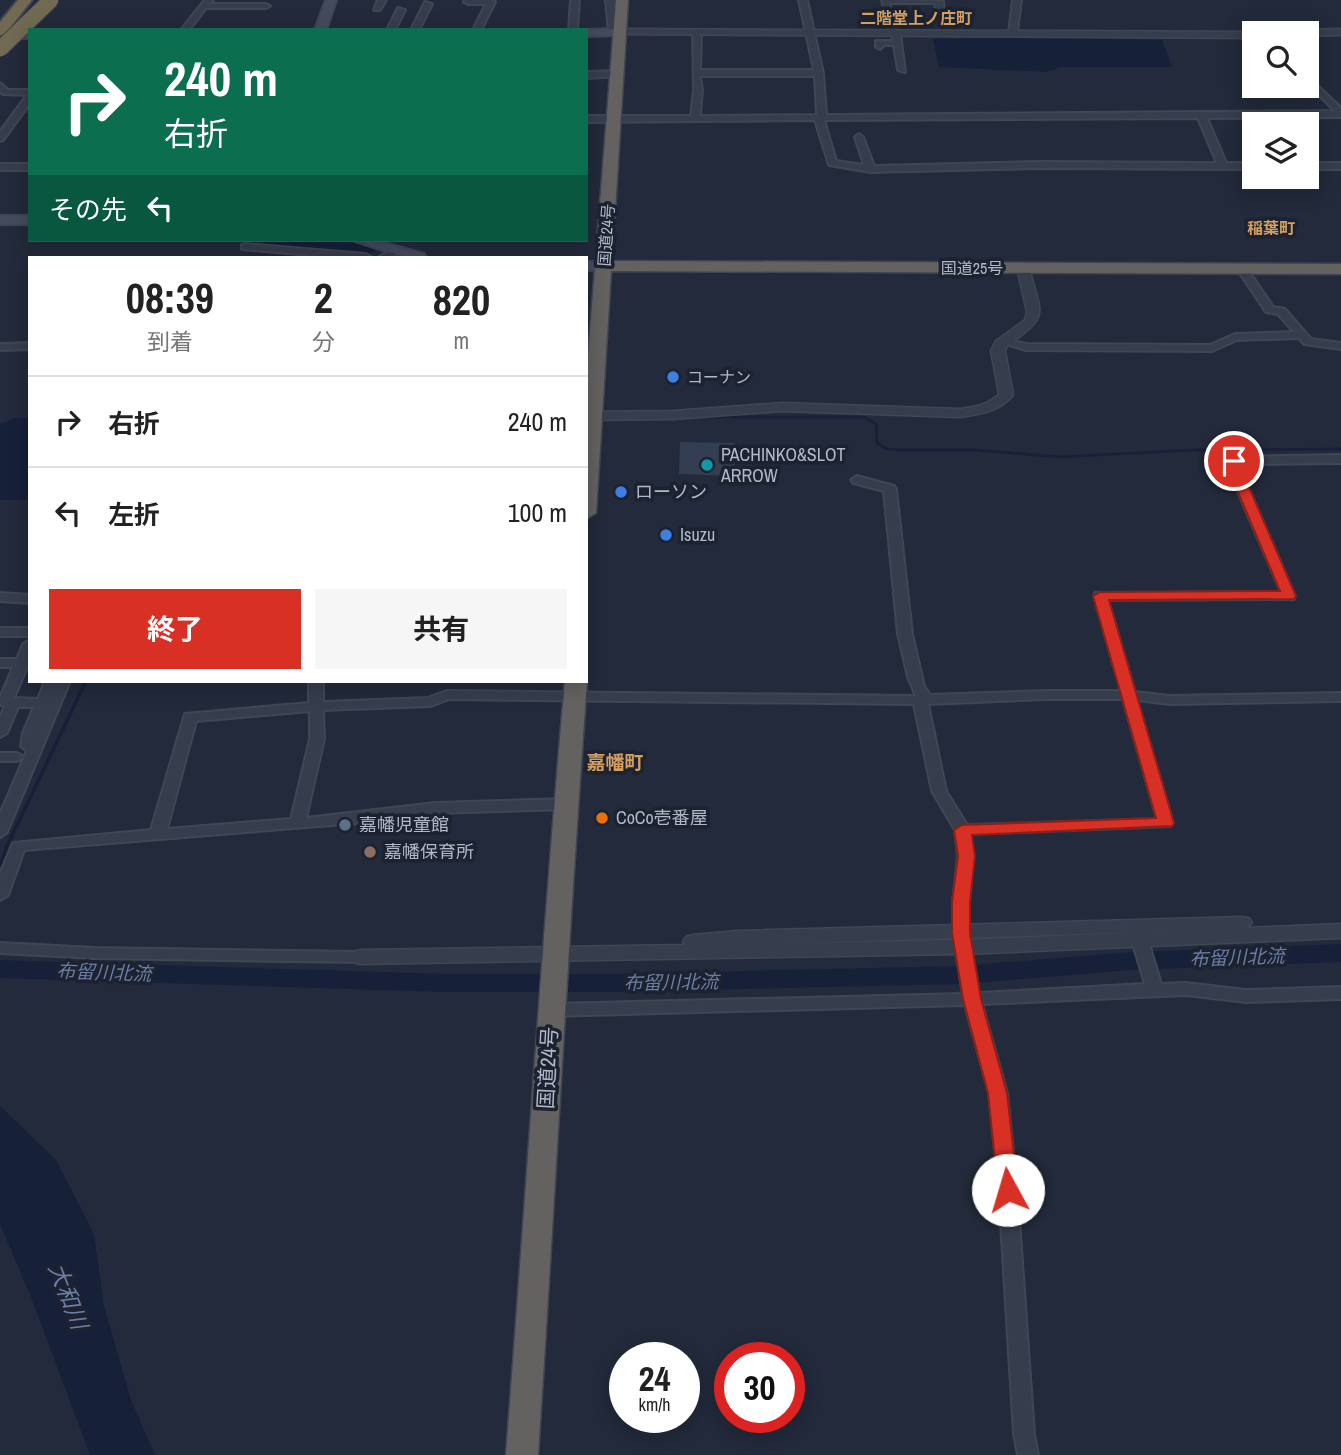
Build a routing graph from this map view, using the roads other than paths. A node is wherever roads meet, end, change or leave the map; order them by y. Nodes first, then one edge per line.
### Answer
1 (10, 0) edge
2 (19, 0) edge
3 (25, 0) edge
4 (38, 0) edge
5 (51, 0) edge
6 (331, 0) edge
7 (575, 0) edge
8 (610, 0) edge
9 (622, 0) edge
10 (803, 0) edge
11 (1017, 0) edge
12 (468, 2) edge
13 (207, 3) edge
14 (428, 4) dead end
15 (267, 6) dead end
16 (401, 10) dead end
17 (940, 11) dead end
18 (0, 14) edge
19 (0, 23) edge
20 (186, 28) edge
21 (321, 28) edge
22 (392, 28) edge
23 (416, 28) edge
24 (478, 28) edge
25 (573, 28) edge
26 (618, 31) junction
27 (1013, 32) junction
28 (1341, 32) edge
29 (588, 33) edge
30 (697, 33) junction
31 (810, 33) junction
32 (1319, 33) edge
33 (1242, 34) edge
34 (28, 35) edge
35 (895, 36) junction
36 (2, 41) edge
37 (880, 47) dead end
38 (902, 70) dead end
39 (819, 73) junction
40 (618, 74) junction
41 (696, 74) junction
42 (588, 75) edge
43 (0, 86) edge
44 (1319, 91) edge
45 (28, 95) edge
46 (28, 98) edge
47 (1341, 114) edge
48 (820, 117) junction
49 (1202, 117) junction
50 (12, 118) junction
51 (28, 118) edge
52 (695, 118) junction
53 (588, 119) edge
54 (614, 119) junction
55 (859, 137) dead end
56 (0, 138) edge
57 (1223, 166) junction
58 (1242, 166) edge
59 (1319, 166) edge
60 (1341, 166) edge
61 (0, 167) edge
62 (28, 167) edge
63 (870, 169) junction
64 (0, 220) edge
65 (28, 220) edge
66 (364, 242) edge
67 (244, 248) edge
68 (388, 252) edge
69 (352, 256) edge
70 (413, 256) edge
71 (595, 266) edge
72 (1023, 268) junction
73 (1242, 269) junction
74 (1341, 269) edge
75 (1300, 335) junction
76 (1004, 342) junction
77 (28, 346) edge
78 (1341, 346) edge
79 (0, 347) edge
80 (590, 416) edge
81 (1341, 459) edge
82 (588, 464) edge
83 (857, 480) dead end
84 (0, 597) edge
85 (28, 599) edge
86 (0, 632) edge
87 (28, 632) edge
88 (0, 663) edge
89 (26, 663) edge
90 (51, 683) edge
91 (62, 683) edge
92 (316, 683) edge
93 (575, 689) edge
94 (1128, 695) junction
95 (1341, 697) edge
96 (922, 699) junction
97 (4, 702) edge
98 (43, 703) junction
99 (318, 706) junction
100 (0, 733) edge
101 (34, 749) junction
102 (0, 757) edge
103 (17, 757) dead end
104 (567, 804) junction
105 (298, 822) junction
106 (962, 830) junction
107 (0, 832) edge
108 (158, 833) junction
109 (0, 895) edge
110 (1341, 919) edge
111 (1341, 931) edge
112 (1139, 938) junction
113 (963, 945) junction
114 (0, 948) edge
115 (360, 957) joint
116 (555, 958) junction
117 (1153, 987) junction
118 (1341, 993) edge
119 (971, 996) junction
120 (552, 1003) junction
121 (522, 1455) edge
122 (1028, 1455) edge

1 - 18 highway
2 - 19 highway
3 - 36 highway
4 - 36 highway, bridge
5 - 36 highway, bridge
6 - 21 main road
7 - 25 street
8 - 26 street
9 - 26 highway, 国道24号
10 - 31 street
11 - 27 street
12 - 24 street
13 - 15 street
13 - 20 street
14 - 23 street
16 - 22 street
17 - 35 street
26 - 29 main road
26 - 30 street
26 - 40 highway, 国道24号
27 - 33 street
27 - 35 street
28 - 32 street
30 - 31 street
30 - 41 street
31 - 35 street
31 - 39 street
34 - 36 main road
35 - 37 street
35 - 38 street
39 - 41 street
39 - 48 street
40 - 42 street
40 - 54 highway, 国道24号
41 - 52 street
43 - 45 street
44 - 47 street
46 - 50 street
47 - 49 street
48 - 49 street
48 - 52 street
48 - 63 street
49 - 57 street
50 - 51 street
50 - 56 street
52 - 54 street
53 - 54 street
54 - 71 highway, 国道24号
55 - 63 street
57 - 58 street
57 - 63 street
59 - 60 street
61 - 62 street
64 - 65 main road
66 - 68 main road
67 - 69 street
68 - 70 main road
71 - 72 highway, 国道25号
71 - 80 highway, 国道24号
72 - 73 highway, 国道25号
72 - 76 street
73 - 74 highway, 国道25号
73 - 75 street
75 - 76 street
75 - 78 street
76 - 80 street
77 - 79 street
80 - 82 highway, 国道24号
81 - 94 street
83 - 96 street
84 - 85 street
86 - 87 street
88 - 89 street
89 - 97 street
90 - 98 street
91 - 101 street
92 - 99 street
93 - 96 street
93 - 99 street
93 - 104 highway, 国道24号
94 - 95 street
94 - 96 street
94 - 106 street
96 - 106 street
97 - 98 street
97 - 100 street
98 - 101 street
99 - 105 street
99 - 108 street
101 - 107 street
102 - 103 street
104 - 105 street
104 - 116 highway, 国道24号
105 - 108 street
106 - 113 street
108 - 109 street
110 - 112 street
111 - 112 street
112 - 113 street
112 - 117 street
113 - 116 street
113 - 119 street
114 - 115 street
115 - 116 street
116 - 120 highway, 国道24号
117 - 118 street
117 - 119 street
119 - 120 street
119 - 122 street
120 - 121 highway, 国道24号

